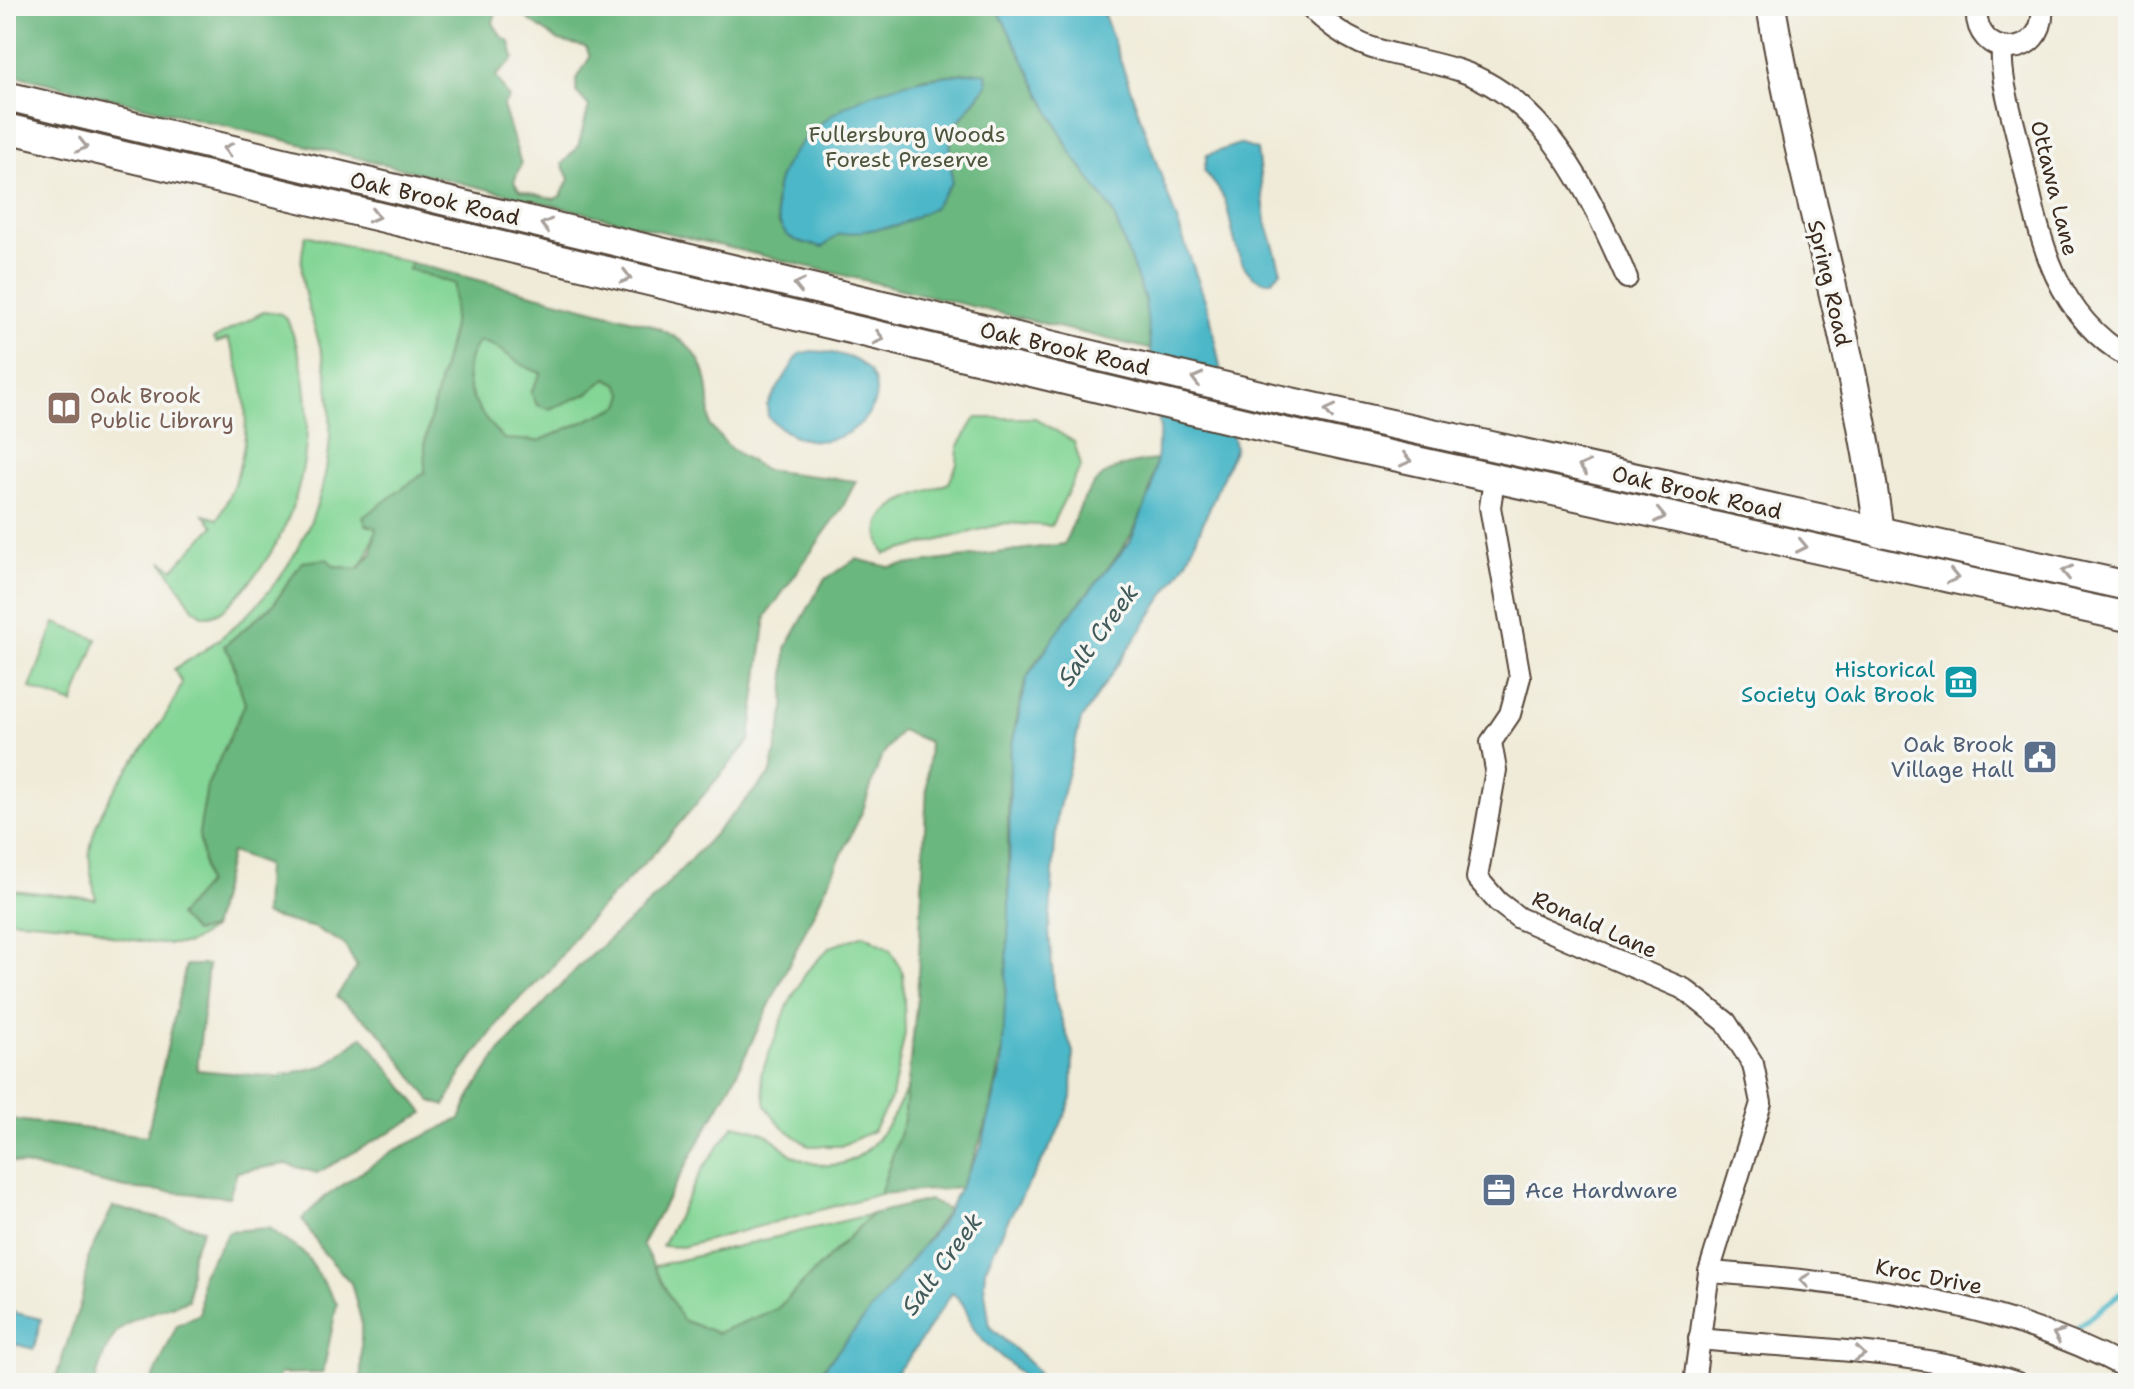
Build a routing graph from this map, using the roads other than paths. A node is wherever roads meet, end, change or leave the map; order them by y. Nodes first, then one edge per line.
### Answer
1 (1309, 6) edge
2 (1771, 6) edge
3 (1977, 6) edge
4 (2042, 6) edge
5 (2002, 48) junction
6 (6, 96) edge
7 (6, 128) edge
8 (1627, 278) dead end
9 (2128, 357) edge
10 (1494, 480) junction
11 (1879, 533) junction
12 (1876, 561) junction
13 (2128, 586) edge
14 (2128, 617) edge
15 (1709, 1272) junction
16 (1699, 1339) junction
17 (2128, 1369) edge
18 (1694, 1383) edge
19 (2018, 1383) edge

1 - 8 street
2 - 11 main road, Spring Road
3 - 5 street
4 - 5 street
5 - 9 street, Ottawa Lane
11 -> 6 main road, Oak Brook Road
7 -> 10 main road, Oak Brook Road
10 -> 12 main road, Oak Brook Road
10 - 15 street, Ronald Lane
11 - 12 street, Spring Road
13 -> 11 main road, Oak Brook Road
12 -> 14 main road, Oak Brook Road
15 - 16 street, Ronald Lane
17 -> 15 street, Kroc Drive
16 - 18 street, Ronald Lane
16 -> 19 street

